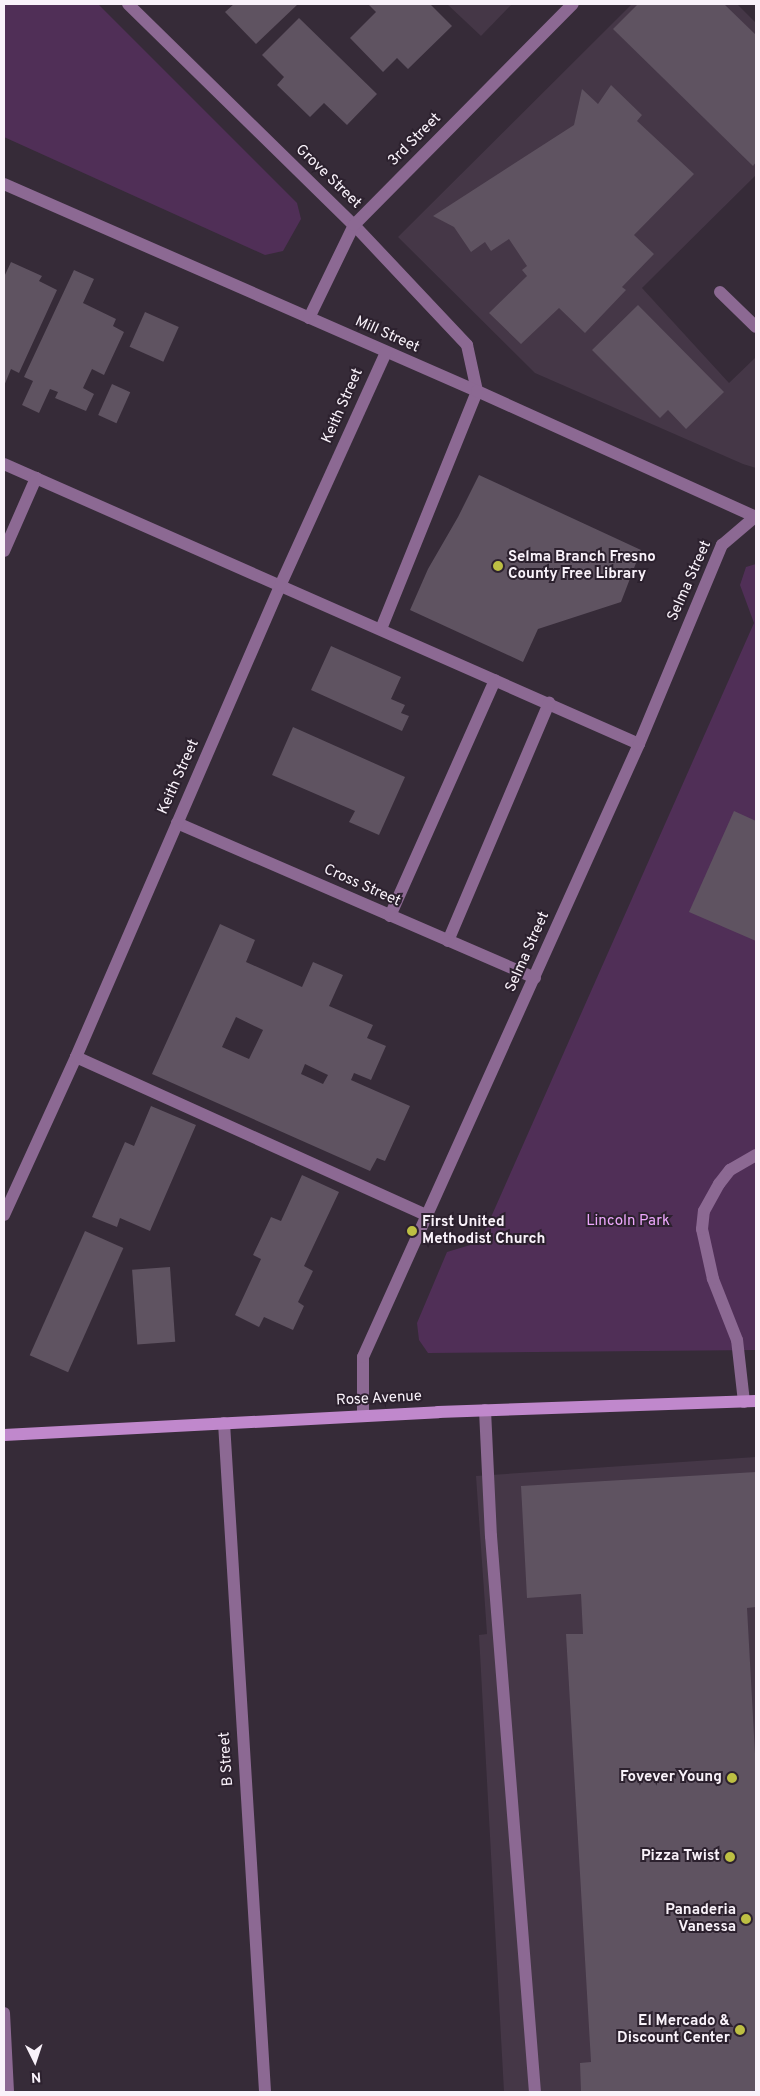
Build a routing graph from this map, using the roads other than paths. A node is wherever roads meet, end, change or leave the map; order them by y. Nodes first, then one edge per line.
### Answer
1 (128, 4) edge
2 (573, 4) edge
3 (4, 184) edge
4 (354, 225) junction
5 (720, 292) dead end
6 (309, 318) junction
7 (756, 327) edge
8 (386, 352) junction
9 (476, 391) junction
10 (4, 464) edge
11 (36, 478) junction
12 (756, 517) edge
13 (4, 551) edge
14 (280, 586) junction
15 (381, 629) junction
16 (495, 680) junction
17 (549, 703) junction
18 (639, 744) junction
19 (177, 823) junction
20 (390, 916) junction
21 (448, 941) junction
22 (535, 978) junction
23 (76, 1057) junction
24 (756, 1155) edge
25 (8, 1192) edge
26 (4, 1215) edge
27 (426, 1215) junction
28 (750, 1401) edge
29 (485, 1410) junction
30 (363, 1416) junction
31 (224, 1423) junction
32 (4, 1435) edge
33 (4, 2013) edge
34 (8, 2092) edge
35 (265, 2092) edge
36 (535, 2092) edge

1 - 4 street, Grove Street
2 - 4 street, 3rd Street
3 - 6 street, Mill Street
4 - 6 street, 3rd Street
4 - 9 street, Grove Street
5 - 7 street
6 - 8 street, Mill Street
8 - 9 street, Mill Street
8 - 14 street, Keith Street
9 - 12 street, Mill Street
9 - 15 street
10 - 11 street
11 - 13 street
11 - 14 street
12 - 18 street, Selma Street
14 - 15 street
14 - 19 street, Keith Street
15 - 16 street
16 - 17 street
16 - 20 street
17 - 18 street
17 - 21 street
18 - 22 street, Selma Street
19 - 20 street, Cross Street
19 - 23 street, Keith Street
20 - 21 street, Cross Street
21 - 22 street, Cross Street
22 - 27 street, Selma Street
23 - 25 street, Keith Street
23 - 27 street
24 - 28 street
25 - 26 street, Keith Street
27 - 30 street, Selma Street
28 - 29 street, Rose Avenue
29 - 30 street, Rose Avenue
29 - 36 street
30 - 31 street, Rose Avenue
31 - 32 street, Rose Avenue
31 - 35 street, B Street
33 - 34 street

